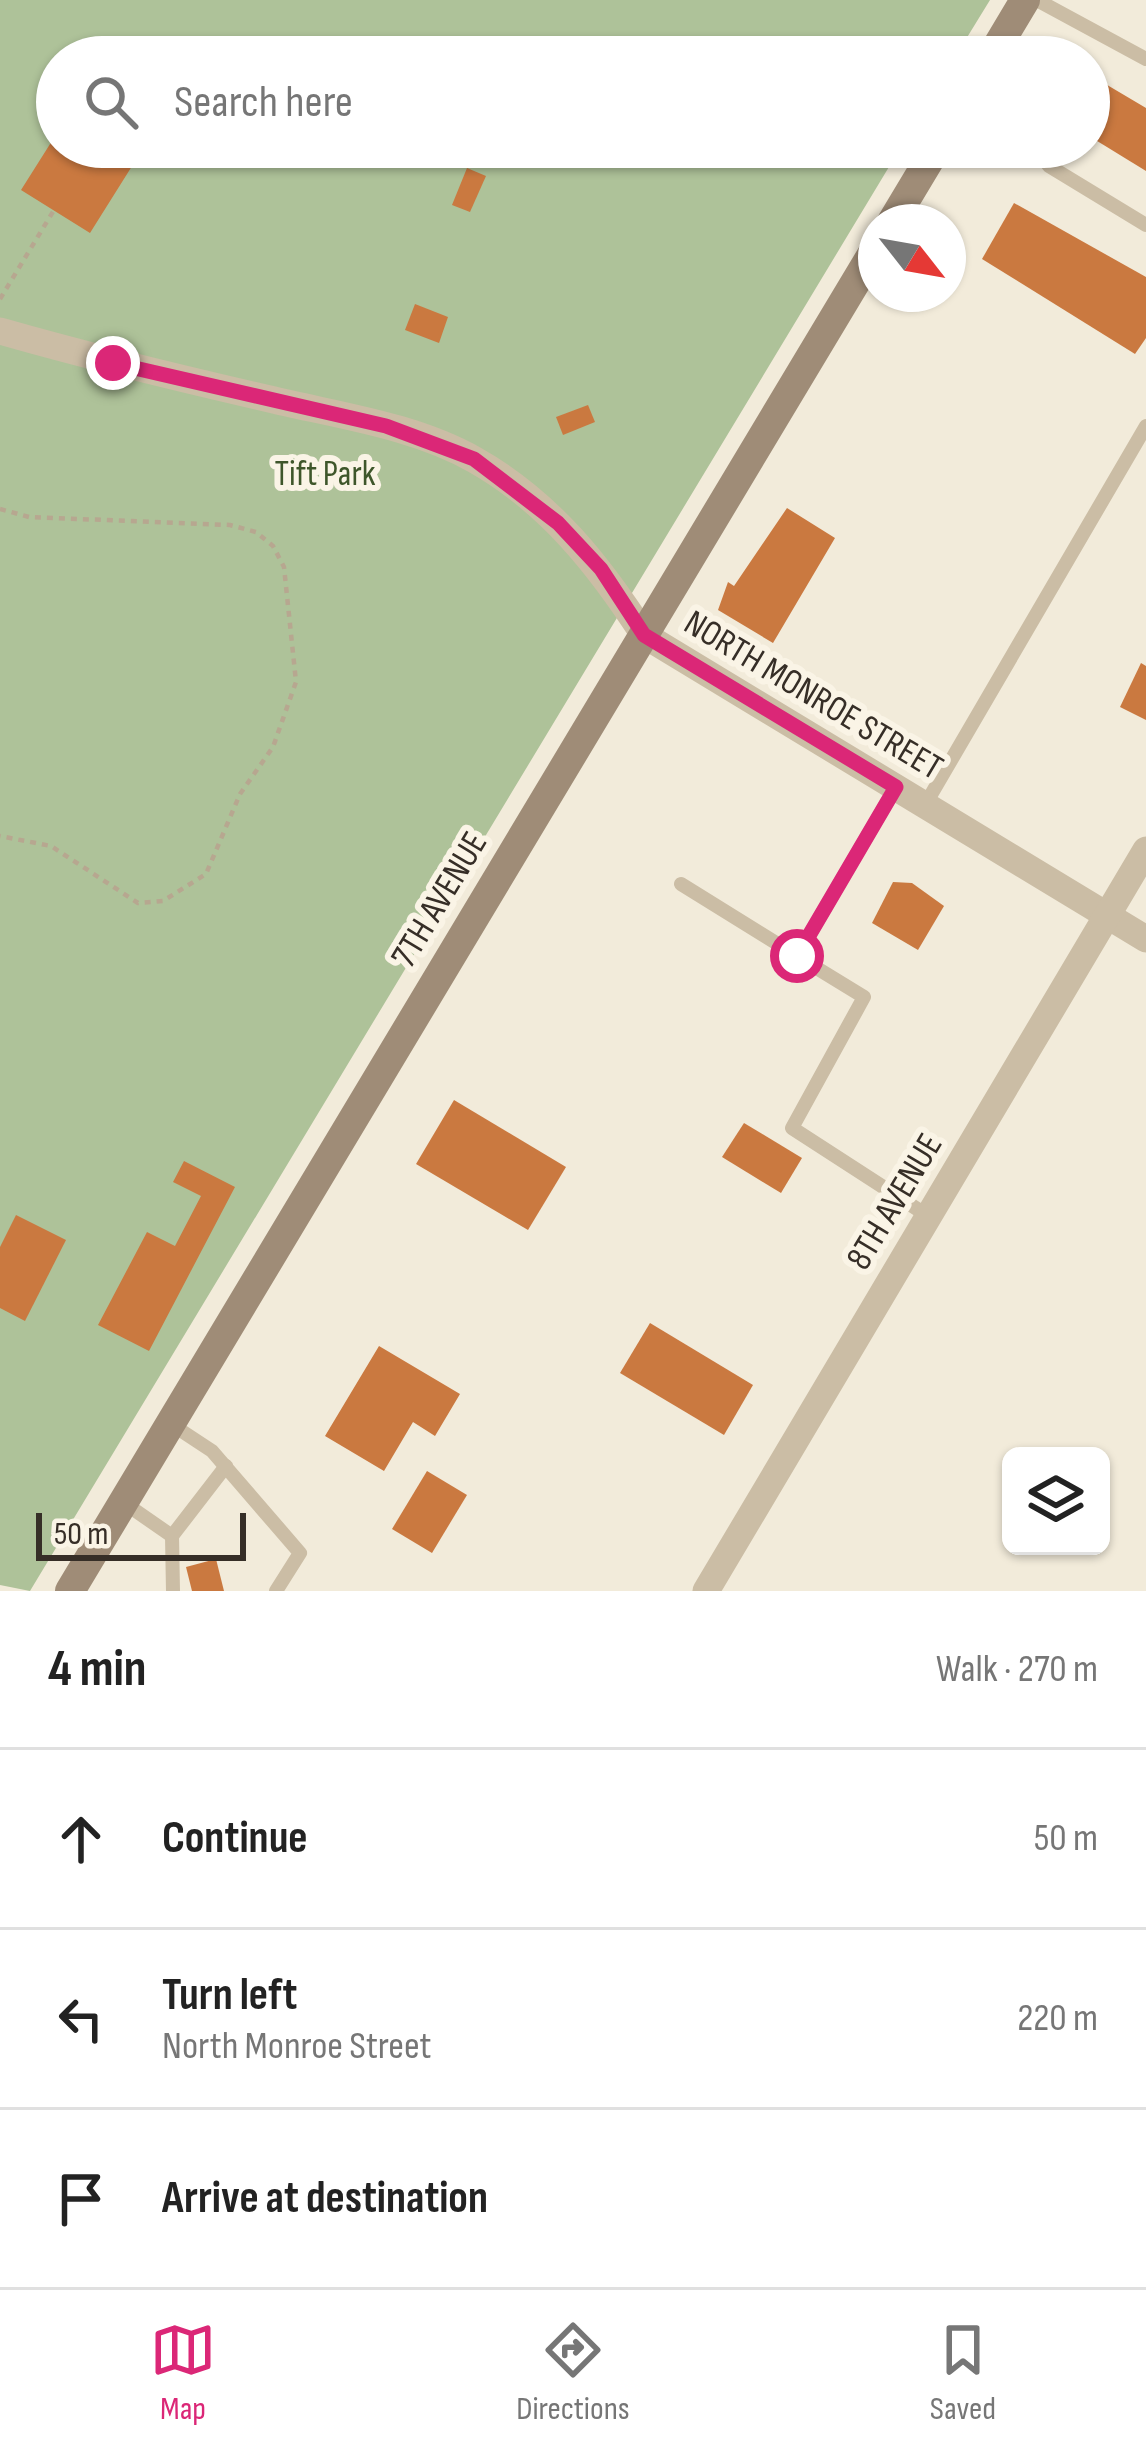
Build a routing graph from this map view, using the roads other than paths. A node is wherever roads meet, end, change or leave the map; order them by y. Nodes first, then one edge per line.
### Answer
1 (1025, 0) edge
2 (1036, 0) edge
3 (1004, 36) edge
4 (1103, 36) edge
5 (1110, 40) edge
6 (1146, 59) edge
7 (924, 168) edge
8 (1052, 168) edge
9 (903, 204) edge
10 (1146, 225) edge
11 (858, 278) edge
12 (0, 331) edge
13 (1146, 426) edge
14 (644, 635) junction
15 (896, 787) junction
16 (924, 805) junction
17 (1146, 850) edge
18 (681, 884) dead end
19 (1108, 917) junction
20 (1146, 939) edge
21 (797, 956) junction
22 (928, 1216) junction
23 (171, 1424) junction
24 (226, 1466) junction
25 (123, 1502) junction
26 (172, 1536) junction
27 (70, 1591) edge
28 (172, 1591) edge
29 (276, 1591) edge
30 (706, 1591) edge

1 - 3 street
2 - 4 lane
5 - 6 lane
7 - 9 street
8 - 10 lane
11 - 14 street, 7TH AVENUE
12 - 14 street, NORTH MONROE STREET
13 - 16 lane
14 - 15 street, NORTH MONROE STREET
14 - 23 street, 7TH AVENUE
15 - 16 street, NORTH MONROE STREET
15 - 21 lane
16 - 19 street, NORTH MONROE STREET
17 - 19 street, 8TH AVENUE
18 - 21 lane
19 - 20 street, NORTH MONROE STREET
19 - 22 street, 8TH AVENUE
21 - 22 lane
22 - 30 street, 8TH AVENUE
23 - 24 lane
23 - 25 street, 7TH AVENUE
24 - 26 lane
24 - 29 lane
25 - 26 lane
25 - 27 street, 7TH AVENUE
26 - 28 lane

